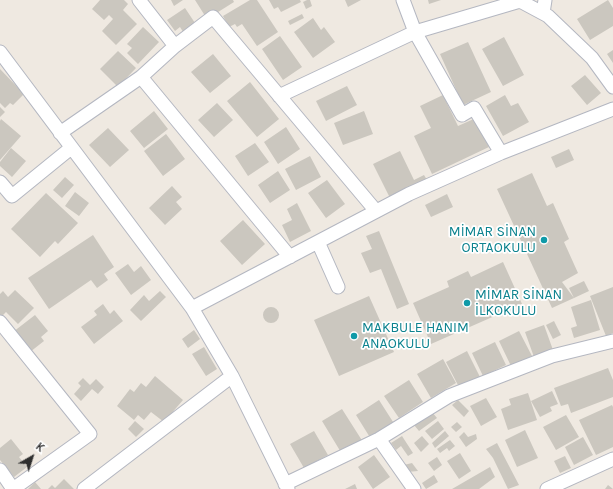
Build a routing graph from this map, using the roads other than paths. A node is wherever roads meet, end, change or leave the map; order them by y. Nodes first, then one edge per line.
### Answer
1 (140, 0) edge
2 (403, 0) edge
3 (520, 1) edge
4 (544, 6) edge
5 (415, 32) junction
6 (175, 46) junction
7 (0, 52) edge
8 (141, 77) junction
9 (613, 87) edge
10 (279, 96) junction
11 (613, 109) edge
12 (60, 132) junction
13 (72, 148) junction
14 (501, 153) junction
15 (0, 182) edge
16 (376, 212) junction
17 (318, 242) junction
18 (290, 257) junction
19 (338, 287) dead end
20 (192, 308) junction
21 (0, 322) edge
22 (613, 341) edge
23 (232, 376) junction
24 (379, 439) junction
25 (613, 459) edge
26 (0, 470) edge
27 (286, 486) edge
28 (13, 489) edge
29 (84, 489) edge
30 (414, 489) edge
31 (547, 489) edge

1 - 6 street
2 - 5 street
3 - 4 street
3 - 5 street
4 - 9 street
5 - 10 street
5 - 14 street
6 - 8 street
6 - 10 street
7 - 12 street
8 - 12 street
8 - 18 street
10 - 16 street
11 - 14 street
12 - 13 street
13 - 15 street
13 - 20 street
14 - 16 street
16 - 17 street
17 - 18 street
17 - 19 street
18 - 20 street
20 - 23 street
21 - 28 street
22 - 24 street
23 - 27 street
23 - 29 street
24 - 27 street
24 - 30 street
25 - 31 street
26 - 28 street

